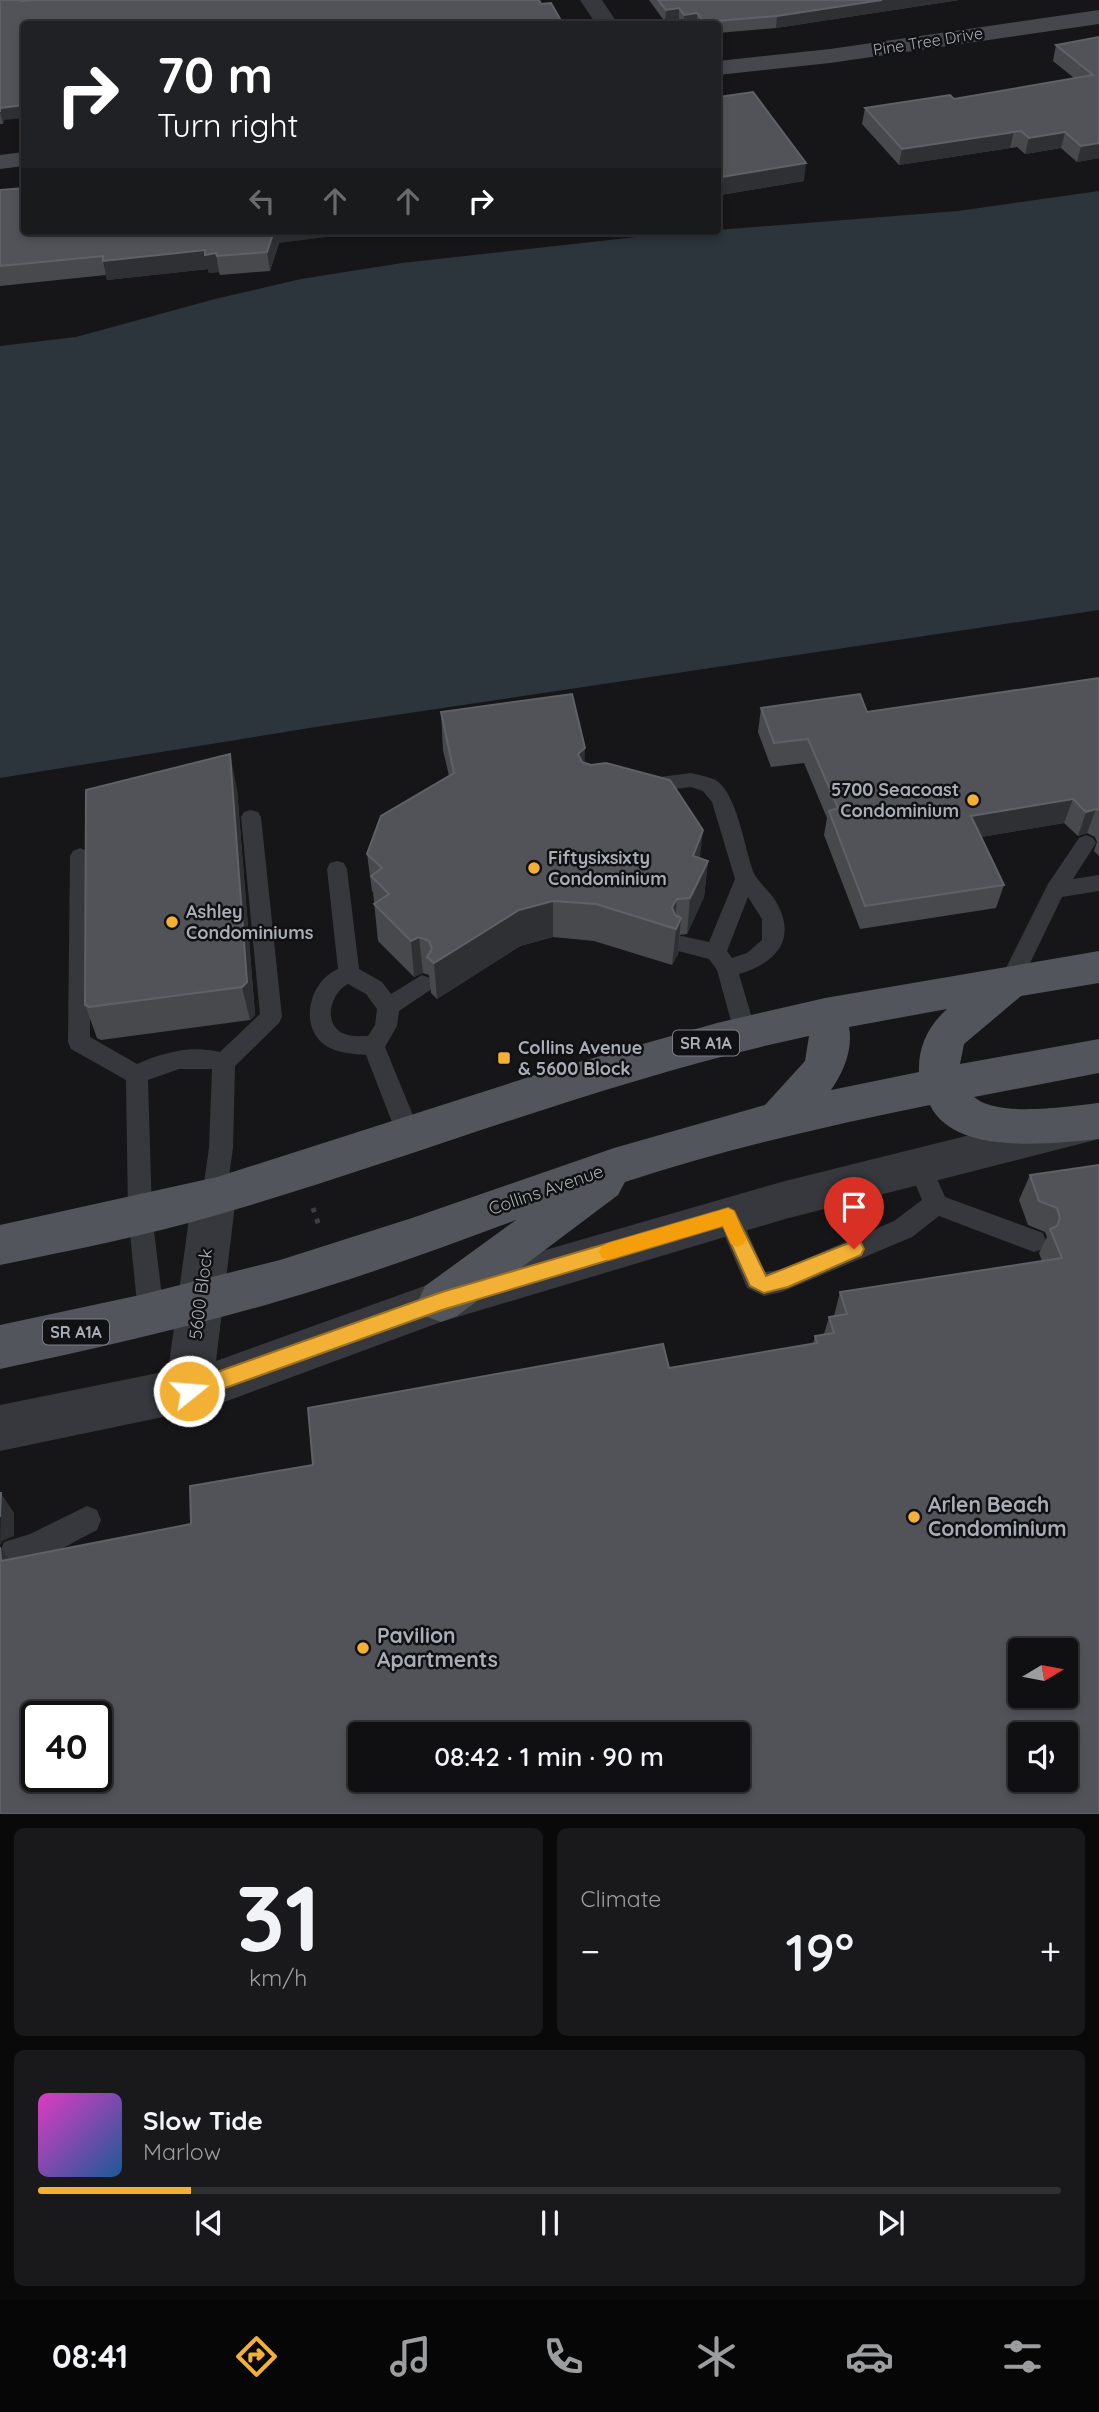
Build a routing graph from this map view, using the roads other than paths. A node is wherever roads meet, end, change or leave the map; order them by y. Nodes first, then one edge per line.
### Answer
1 (591, 0) edge
2 (1099, 8) edge
3 (1099, 17) edge
4 (605, 21) edge
5 (1027, 26) junction
6 (830, 57) junction
7 (721, 68) edge
8 (721, 78) edge
9 (21, 151) edge
10 (0, 153) edge
11 (21, 159) edge
12 (0, 162) edge
13 (628, 788) edge
14 (251, 817) dead end
15 (1086, 843) edge
16 (80, 856) dead end
17 (337, 869) dead end
18 (745, 879) junction
19 (1099, 883) edge
20 (1055, 890) junction
21 (682, 944) edge
22 (722, 960) junction
23 (1099, 967) edge
24 (349, 974) junction
25 (1010, 982) junction
26 (422, 984) edge
27 (388, 1007) junction
28 (825, 1015) junction
29 (745, 1032) junction
30 (374, 1046) junction
31 (1099, 1056) edge
32 (224, 1062) junction
33 (137, 1075) junction
34 (942, 1086) junction
35 (778, 1120) junction
36 (1099, 1121) edge
37 (409, 1135) junction
38 (634, 1160) junction
39 (928, 1185) junction
40 (214, 1196) junction
41 (140, 1214) junction
42 (728, 1216) junction
43 (1034, 1241) dead end
44 (0, 1244) edge
45 (200, 1301) junction
46 (442, 1301) junction
47 (151, 1313) junction
48 (0, 1347) edge
49 (189, 1391) junction
50 (0, 1428) edge
51 (88, 1520) dead end
52 (15, 1552) dead end

1 - 4 street
2 - 5 main road, Pine Tree Drive
3 - 5 main road, Pine Tree Drive
5 - 6 main road, Pine Tree Drive
6 - 7 main road, Pine Tree Drive
6 - 8 main road, Pine Tree Drive
9 - 10 main road
11 - 12 main road
13 - 18 lane
14 - 32 lane
15 - 20 lane
16 - 33 lane
17 - 24 lane
18 - 22 lane
18 - 22 lane
19 - 20 lane
20 - 25 lane
21 - 22 lane
22 - 29 lane
23 - 25 main road, SR A1A
24 - 27 lane
24 - 30 lane
25 - 28 main road, SR A1A
25 - 34 main road
26 - 27 lane
27 - 30 lane
28 - 29 main road, SR A1A
28 - 35 main road
29 - 37 main road, SR A1A
30 - 37 lane
31 - 34 main road, Collins Avenue / SR A1A
32 - 33 lane
32 - 40 lane
33 - 41 lane
34 - 35 main road, Collins Avenue / SR A1A
34 - 36 main road
35 - 38 main road, Collins Avenue / SR A1A
36 - 39 street
37 - 40 main road, SR A1A
38 - 45 main road, Collins Avenue / SR A1A
38 - 46 main road
39 - 42 street
39 - 42 lane
39 - 43 lane
40 - 41 main road, SR A1A
40 - 45 street, 5600 Block
41 - 44 main road, SR A1A
41 - 47 lane
42 - 46 street
45 - 47 main road, Collins Avenue / SR A1A
45 - 49 street, 5600 Block
46 - 49 street
47 - 48 main road, Collins Avenue / SR A1A
49 - 50 street
51 - 52 lane

